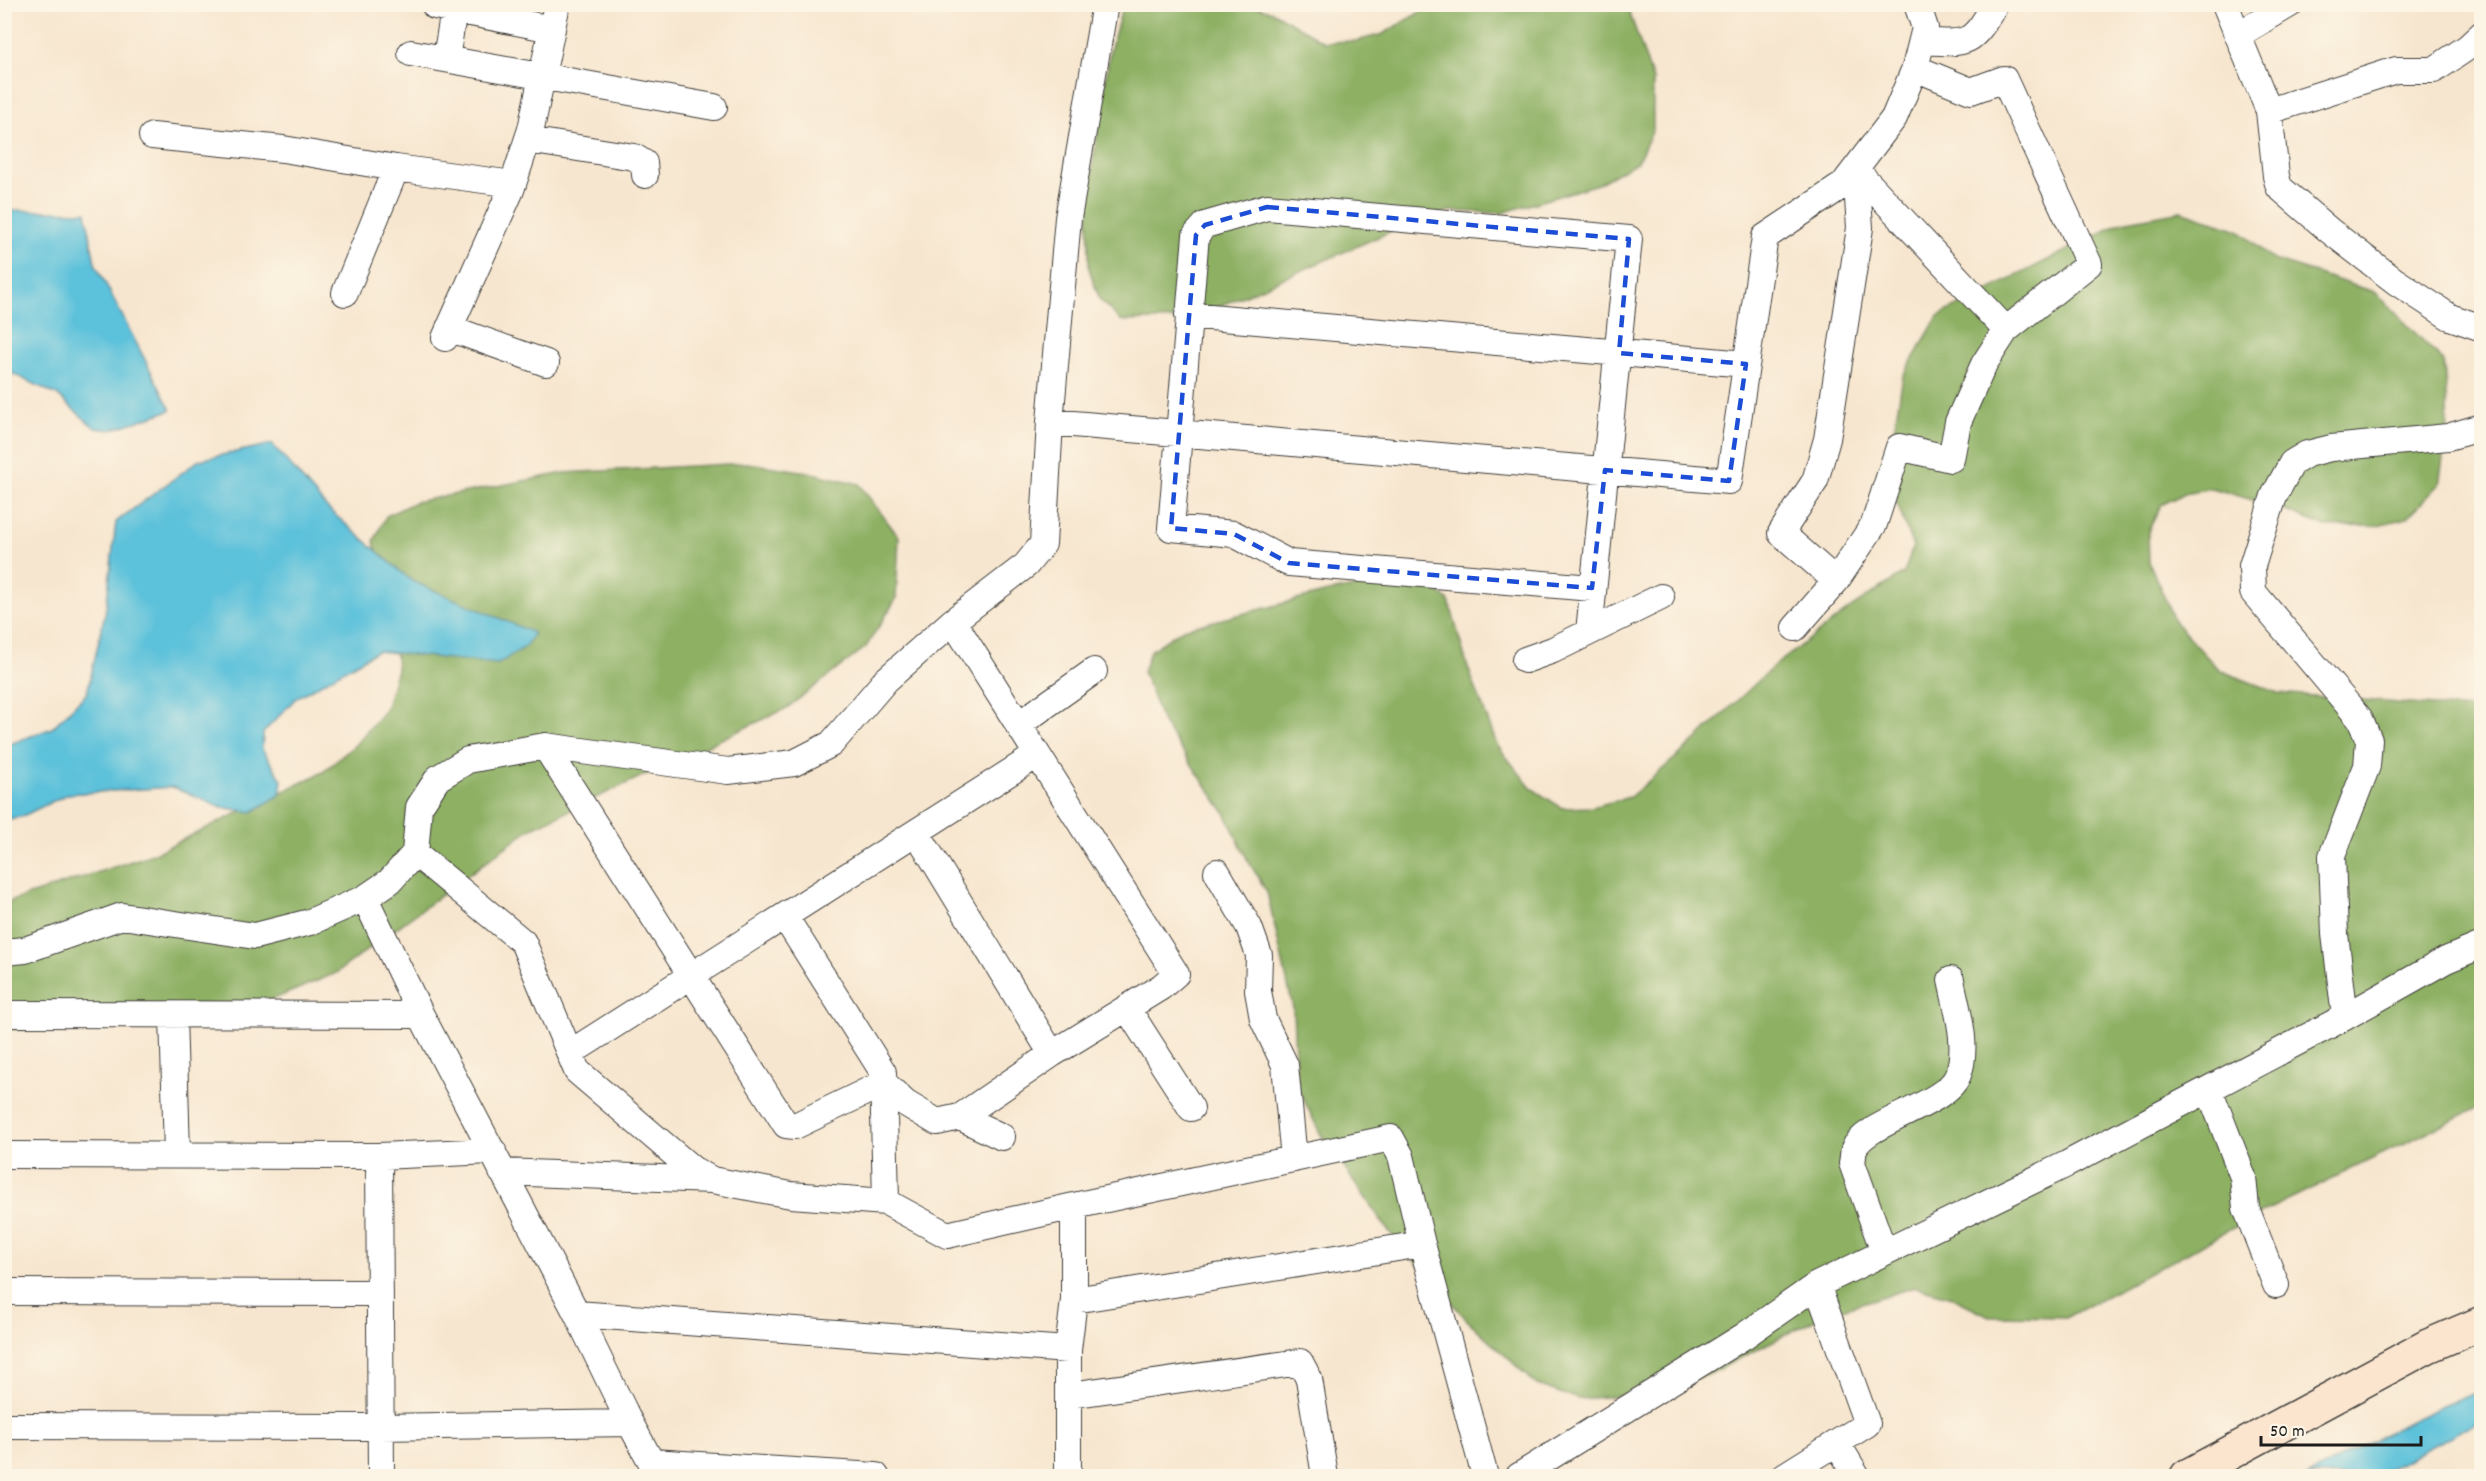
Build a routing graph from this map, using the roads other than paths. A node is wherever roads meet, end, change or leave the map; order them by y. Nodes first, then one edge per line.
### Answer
1 (557, 4) edge
2 (1105, 4) edge
3 (1917, 4) edge
4 (1995, 4) edge
5 (2225, 4) edge
6 (2290, 4) edge
7 (445, 7) edge
8 (552, 30) junction
9 (2481, 34) edge
10 (2238, 35) junction
11 (1922, 41) junction
12 (411, 53) dead end
13 (446, 58) junction
14 (1915, 68) junction
15 (542, 76) junction
16 (714, 106) dead end
17 (2269, 111) junction
18 (152, 136) dead end
19 (528, 140) junction
20 (396, 168) junction
21 (1856, 170) junction
22 (645, 175) dead end
23 (513, 184) junction
24 (345, 293) dead end
25 (1188, 315) junction
26 (2481, 328) edge
27 (2006, 330) junction
28 (1619, 353) junction
29 (546, 363) dead end
30 (1746, 364) junction
31 (1050, 422) junction
32 (2481, 427) edge
33 (1179, 435) junction
34 (1605, 470) junction
35 (1836, 581) junction
36 (1592, 588) junction
37 (1661, 597) dead end
38 (953, 621) junction
39 (1795, 628) dead end
40 (1589, 632) junction
41 (1525, 660) dead end
42 (1094, 671) dead end
43 (1018, 725) junction
44 (545, 746) junction
45 (1036, 755) junction
46 (917, 833) junction
47 (415, 853) junction
48 (1217, 872) dead end
49 (365, 898) junction
50 (785, 917) junction
51 (2481, 945) edge
52 (4, 952) edge
53 (690, 975) junction
54 (1952, 980) dead end
55 (1127, 1008) junction
56 (4, 1014) edge
57 (173, 1015) junction
58 (422, 1015) junction
59 (2345, 1017) junction
60 (570, 1053) junction
61 (1052, 1054) junction
62 (884, 1083) junction
63 (2209, 1089) junction
64 (1191, 1108) dead end
65 (960, 1117) junction
66 (1002, 1137) dead end
67 (177, 1154) junction
68 (4, 1155) edge
69 (379, 1156) junction
70 (1294, 1159) junction
71 (497, 1162) junction
72 (712, 1180) junction
73 (886, 1202) junction
74 (1074, 1206) junction
75 (1422, 1244) junction
76 (1884, 1252) junction
77 (1817, 1285) junction
78 (2276, 1285) dead end
79 (4, 1292) edge
80 (380, 1293) junction
81 (1074, 1300) junction
82 (577, 1314) junction
83 (2481, 1323) edge
84 (1068, 1350) junction
85 (1070, 1395) junction
86 (630, 1423) junction
87 (4, 1426) edge
88 (380, 1427) junction
89 (1837, 1443) junction
90 (656, 1469) edge
91 (381, 1476) edge
92 (876, 1476) edge
93 (1068, 1476) edge
94 (1325, 1476) edge
95 (1485, 1476) edge
96 (1519, 1476) edge
97 (1784, 1476) edge
98 (1857, 1476) edge
99 (2187, 1476) edge

1 - 8 street
2 - 31 street
3 - 11 street
4 - 11 street
5 - 10 street
6 - 10 street
7 - 8 street
7 - 13 street
8 - 15 street
9 - 17 street
10 - 17 street
11 - 14 street
12 - 13 street
13 - 15 street
14 - 21 street
14 - 27 street
15 - 16 street
15 - 19 street
17 - 26 street
18 - 20 street
19 - 22 street
19 - 23 street
20 - 23 street
20 - 24 street
21 - 27 street
21 - 30 street
21 - 35 street
23 - 29 street
25 - 28 street
25 - 28 street
25 - 33 street
27 - 35 street
28 - 30 street
28 - 34 street
30 - 34 street
31 - 33 street
31 - 38 street
32 - 59 street
33 - 34 street
33 - 36 street
34 - 36 street
35 - 39 street
36 - 40 street
37 - 40 street
38 - 43 street
38 - 44 street
40 - 41 street
42 - 43 street
43 - 45 street
44 - 47 street
44 - 53 street
45 - 46 street
45 - 55 street
46 - 50 street
46 - 61 street
47 - 49 street
47 - 60 street
48 - 70 street
49 - 52 street
49 - 58 street
50 - 53 street
50 - 62 street
51 - 59 street
53 - 60 street
53 - 62 street
54 - 76 street
55 - 61 street
55 - 64 street
56 - 57 street
57 - 58 street
57 - 67 street
58 - 71 street
59 - 63 street
60 - 72 street
61 - 65 street
62 - 65 street
62 - 73 street
63 - 76 street
63 - 78 street
65 - 66 street
67 - 68 street
67 - 69 street
69 - 71 street
69 - 80 street
70 - 74 street
70 - 75 street
71 - 72 street
71 - 82 street
72 - 73 street
73 - 74 street
74 - 81 street
75 - 81 street
75 - 95 street
76 - 77 street
77 - 89 street
77 - 96 street
79 - 80 street
80 - 88 street
81 - 84 street
82 - 84 street
82 - 86 street
83 - 99 street
84 - 85 street
85 - 93 street
85 - 94 street
86 - 88 street
86 - 90 street
87 - 88 street
88 - 91 street
89 - 97 street
89 - 98 street
90 - 92 street

